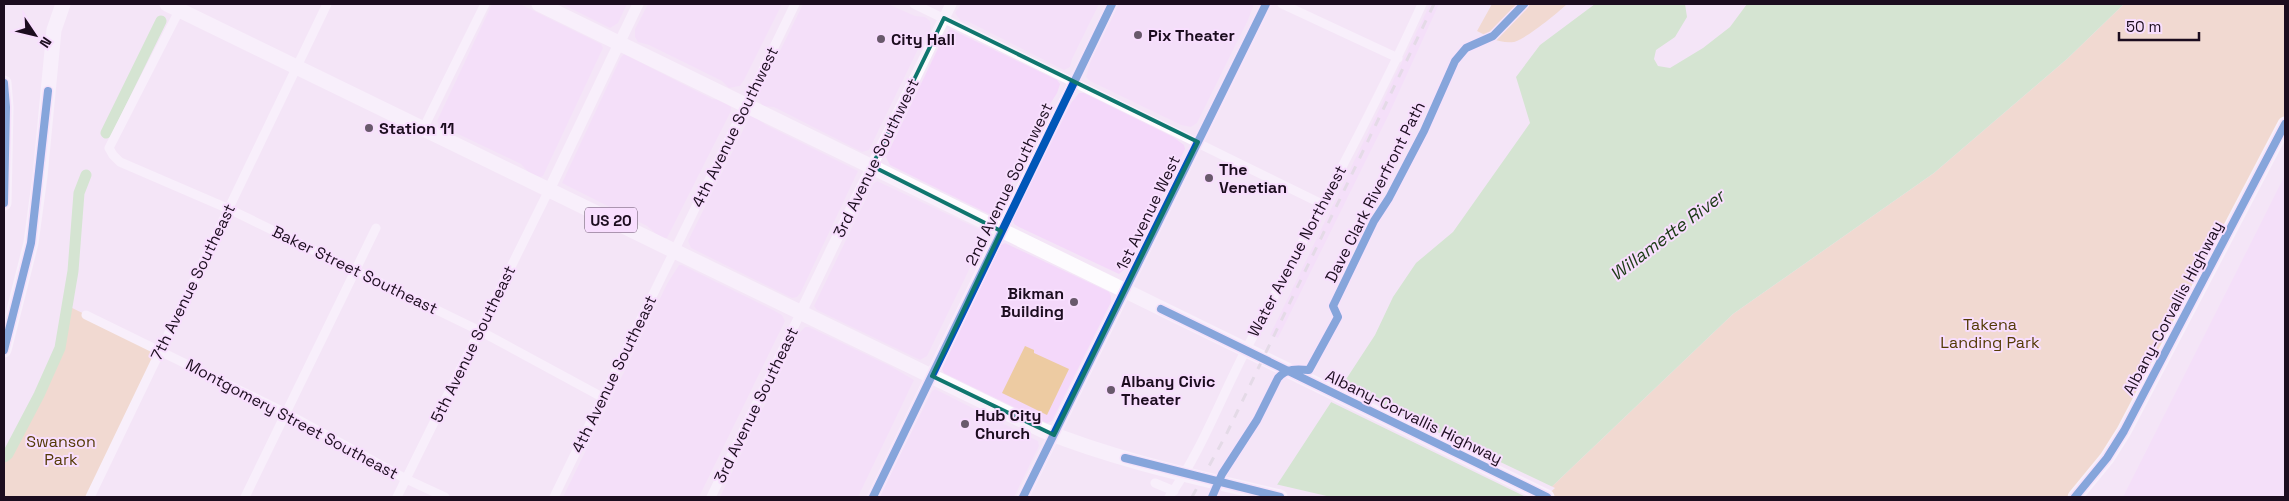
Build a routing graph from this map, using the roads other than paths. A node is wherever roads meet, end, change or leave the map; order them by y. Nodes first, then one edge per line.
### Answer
1 (63, 4) edge
2 (327, 4) edge
3 (485, 4) edge
4 (539, 4) edge
5 (638, 4) edge
6 (796, 4) edge
7 (914, 4) edge
8 (951, 4) edge
9 (1112, 4) edge
10 (1266, 4) edge
11 (1282, 4) edge
12 (1422, 4) edge
13 (176, 6) edge
14 (944, 18) junction
15 (619, 43) junction
16 (1398, 58) junction
17 (297, 68) junction
18 (1074, 81) junction
19 (4, 83) edge
20 (745, 105) junction
21 (2285, 124) edge
22 (424, 129) junction
23 (1198, 142) junction
24 (872, 166) junction
25 (549, 190) junction
26 (4, 203) edge
27 (1322, 204) junction
28 (229, 209) junction
29 (376, 228) dead end
30 (1001, 231) junction
31 (674, 251) junction
32 (355, 270) junction
33 (1125, 291) junction
34 (801, 312) junction
35 (86, 315) dead end
36 (480, 331) junction
37 (4, 350) edge
38 (159, 350) junction
39 (932, 376) junction
40 (602, 397) junction
41 (286, 413) junction
42 (1054, 435) junction
43 (406, 479) junction
44 (1155, 483) dead end
45 (1172, 494) edge
46 (90, 497) edge
47 (245, 497) edge
48 (397, 497) edge
49 (445, 497) edge
50 (554, 497) edge
51 (711, 497) edge
52 (872, 497) edge
53 (1023, 497) edge
54 (1280, 497) edge
55 (1547, 497) edge
56 (2075, 497) edge

1 - 37 highway
2 - 17 street, 7th Avenue Southeast
3 - 22 street
4 - 15 highway, Albany-Corvallis Highway
5 - 15 street
6 - 20 street, 4th Avenue Southwest
7 - 14 street
8 - 14 street, 3rd Avenue Southwest
9 - 18 street, 2nd Avenue Southwest
10 - 23 street, 1st Avenue West
11 - 16 street
12 - 16 street, Water Avenue Northwest
13 - 17 highway, US 20
13 - 28 street, Baker Street Southeast
14 - 18 street
14 - 24 street, 3rd Avenue Southwest
15 - 20 highway, Albany-Corvallis Highway
15 - 25 street
16 - 27 street, Water Avenue Northwest
17 - 22 highway, US 20
17 - 28 street, 7th Avenue Southeast
18 - 23 street
18 - 30 street, 2nd Avenue Southwest
19 - 26 highway
20 - 24 highway, Albany-Corvallis Highway
20 - 31 street, 4th Avenue Southwest
21 - 56 highway, Albany-Corvallis Highway
22 - 25 highway, US 20
23 - 27 street
23 - 33 street, 1st Avenue West
24 - 30 highway, Albany-Corvallis Highway
24 - 34 street, 3rd Avenue Southwest
25 - 31 highway, US 20
25 - 36 street, 5th Avenue Southeast
27 - 45 street, Water Avenue Northwest
28 - 32 street, Baker Street Southeast
28 - 38 street, 7th Avenue Southeast
29 - 32 street
30 - 33 highway, Albany-Corvallis Highway
30 - 39 main road, 2nd Avenue Southwest
31 - 34 highway, US 20
31 - 40 street, 4th Avenue Southeast
32 - 36 street, Baker Street Southeast
32 - 41 street
33 - 42 main road, 1st Avenue West
33 - 55 highway, Albany-Corvallis Highway
34 - 39 highway, US 20
34 - 51 street, 3rd Avenue Southeast
35 - 38 street, Montgomery Street Southeast
36 - 40 street, Baker Street Southeast
36 - 43 street, 5th Avenue Southeast
38 - 41 street, Montgomery Street Southeast
38 - 46 street, 7th Avenue Southeast
39 - 42 highway, US 20
39 - 52 main road, 2nd Avenue Southwest
40 - 50 street, 4th Avenue Southeast
41 - 43 street, Montgomery Street Southeast
41 - 47 street
42 - 53 main road, 1st Avenue West
42 - 54 highway, US 20
43 - 48 street, 5th Avenue Southeast
43 - 49 street, Montgomery Street Southeast
44 - 45 street

